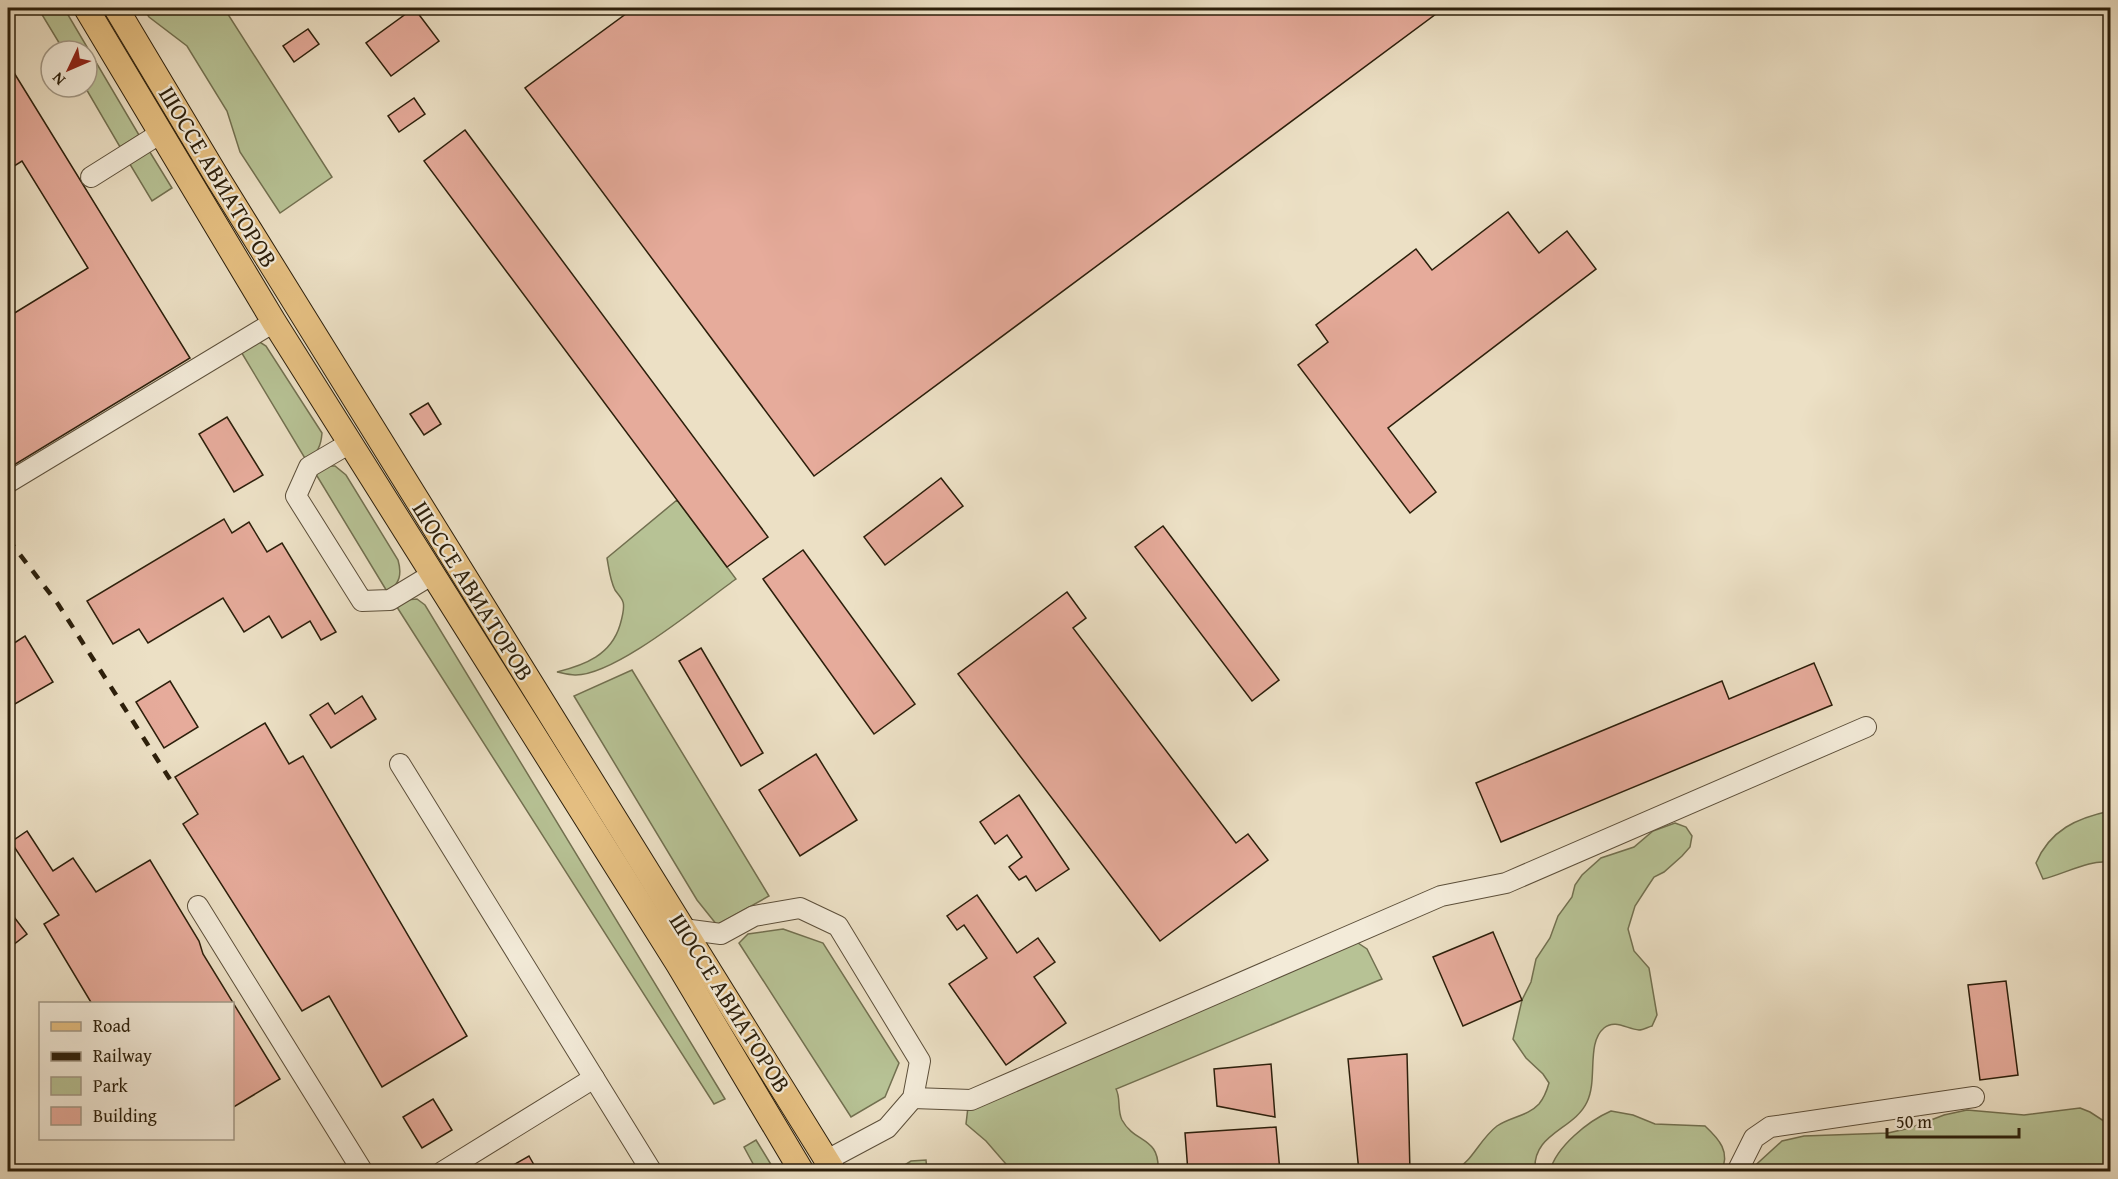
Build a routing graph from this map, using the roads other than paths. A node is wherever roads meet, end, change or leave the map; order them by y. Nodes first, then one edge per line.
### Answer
1 (86, 8) edge
2 (116, 8) edge
3 (161, 133) junction
4 (91, 177) dead end
5 (274, 322) junction
6 (350, 443) junction
7 (9, 482) dead end
8 (433, 574) junction
9 (1866, 727) dead end
10 (399, 764) dead end
11 (198, 906) dead end
12 (684, 929) junction
13 (594, 1078) junction
14 (1974, 1097) dead end
15 (913, 1098) junction
16 (831, 1166) edge
17 (363, 1172) edge
18 (442, 1172) edge
19 (652, 1172) edge
20 (802, 1172) edge
21 (1737, 1172) edge

1 - 3 main road, ШОССЕ АВИАТОРОВ
2 - 12 main road, ШОССЕ АВИАТОРОВ
3 - 4 lane
3 - 5 main road, ШОССЕ АВИАТОРОВ
5 - 6 main road, ШОССЕ АВИАТОРОВ
5 - 7 lane
6 - 8 main road, ШОССЕ АВИАТОРОВ
6 - 8 lane
8 - 20 main road, ШОССЕ АВИАТОРОВ
9 - 15 lane
10 - 13 lane
11 - 17 lane
12 - 15 lane
12 - 16 main road, ШОССЕ АВИАТОРОВ
13 - 18 lane
13 - 19 lane
14 - 21 lane
15 - 16 lane

